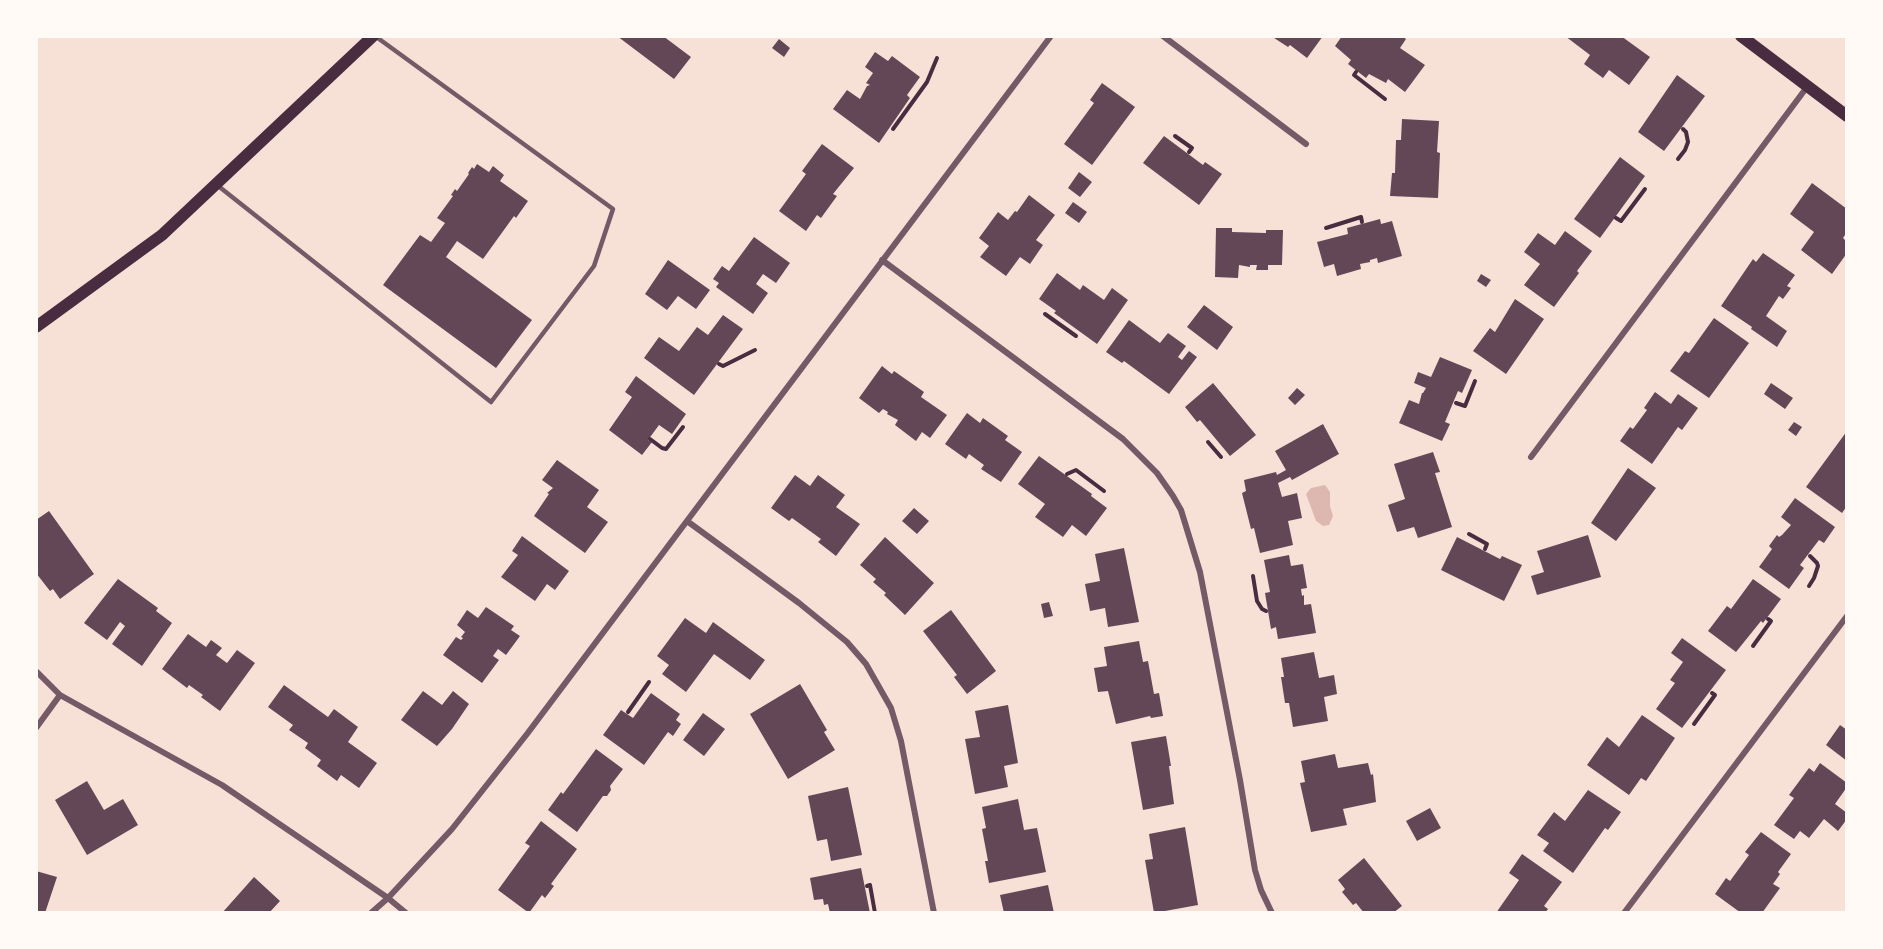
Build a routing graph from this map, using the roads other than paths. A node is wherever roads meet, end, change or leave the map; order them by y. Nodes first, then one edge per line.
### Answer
1 (374, 36) edge
2 (1051, 36) edge
3 (1163, 36) edge
4 (1741, 36) edge
5 (1808, 87) junction
6 (1847, 116) edge
7 (1306, 144) dead end
8 (216, 184) junction
9 (882, 260) junction
10 (36, 327) edge
11 (1531, 457) dead end
12 (687, 521) junction
13 (1847, 616) edge
14 (36, 671) edge
15 (60, 695) junction
16 (36, 728) edge
17 (388, 898) junction
18 (371, 913) edge
19 (406, 913) edge
20 (934, 913) edge
21 (1272, 913) edge
22 (1624, 913) edge

1 - 8 main road
1 - 8 lane
2 - 9 street
3 - 7 street
4 - 5 main road
5 - 6 main road
5 - 11 street
8 - 10 main road
9 - 12 street
9 - 21 street
12 - 17 street
12 - 20 street
13 - 22 street
14 - 15 street
15 - 16 street
15 - 17 street
17 - 18 street
17 - 19 street

